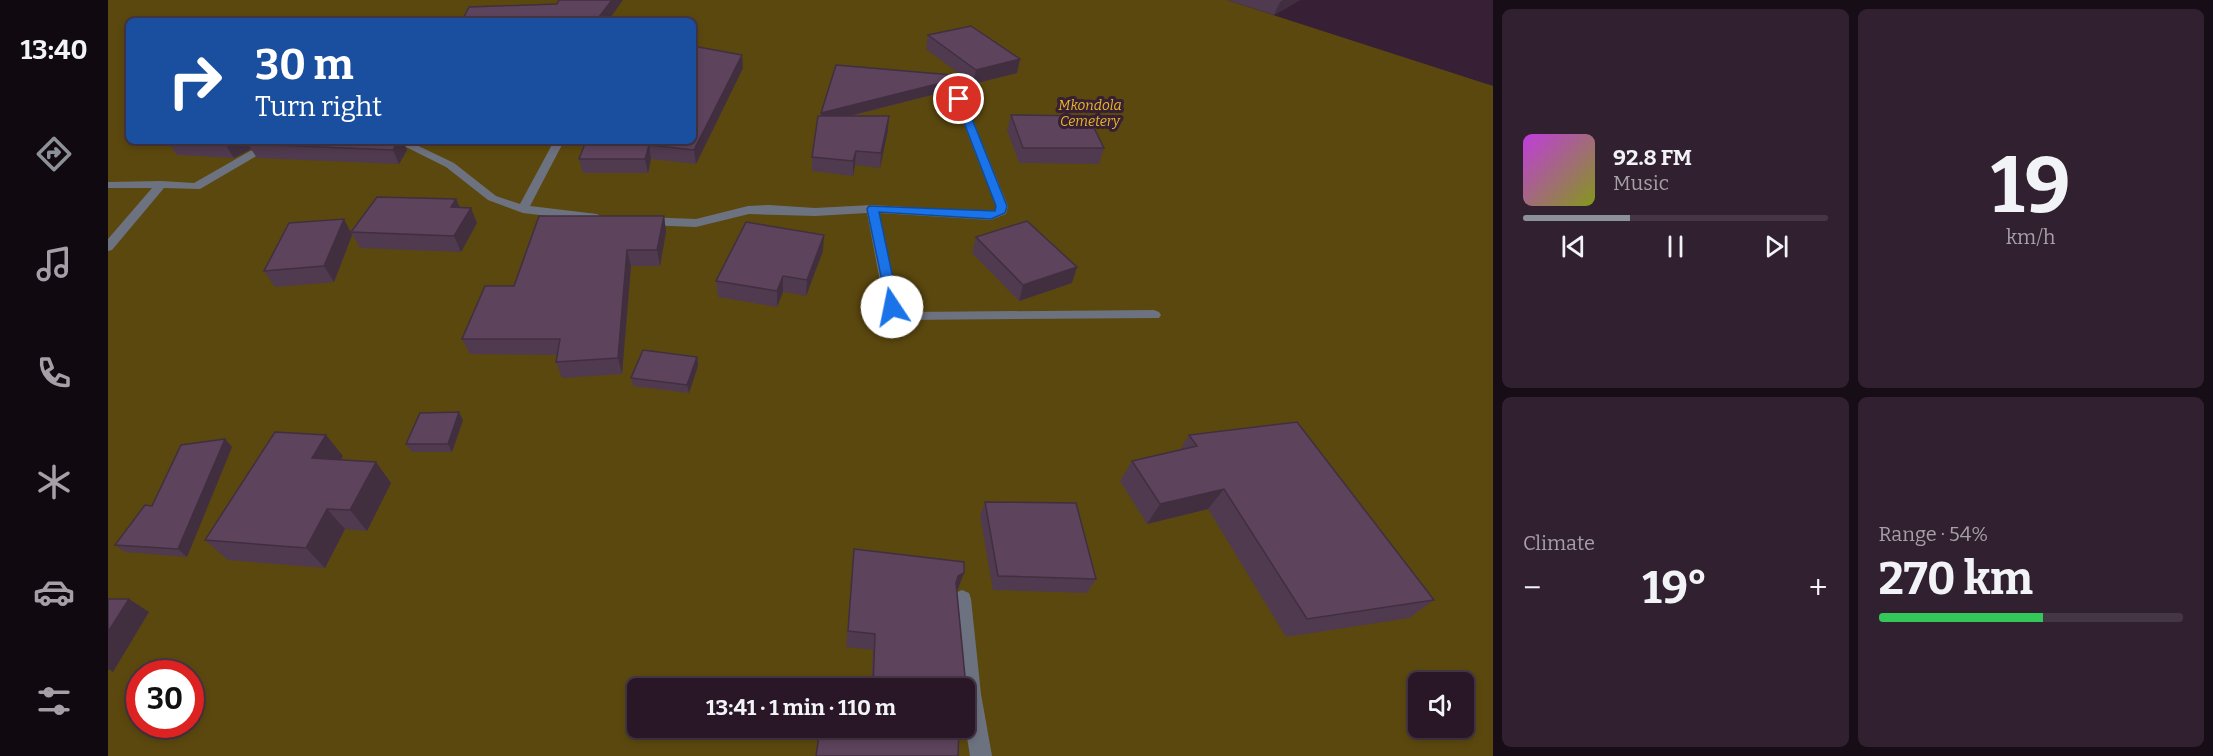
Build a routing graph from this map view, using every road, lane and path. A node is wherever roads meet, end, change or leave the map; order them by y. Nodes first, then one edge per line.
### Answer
1 (959, 99) dead end
2 (287, 144) edge
3 (405, 144) edge
4 (557, 144) edge
5 (161, 184) junction
6 (108, 185) edge
7 (523, 209) junction
8 (872, 209) junction
9 (610, 219) edge
10 (630, 220) edge
11 (108, 247) edge
12 (1155, 315) dead end
13 (962, 599) dead end
14 (981, 756) edge

1 - 8 street
2 - 5 street
3 - 7 street
4 - 7 street
5 - 6 street
5 - 11 street
7 - 9 street
8 - 10 street
8 - 12 street
13 - 14 street

